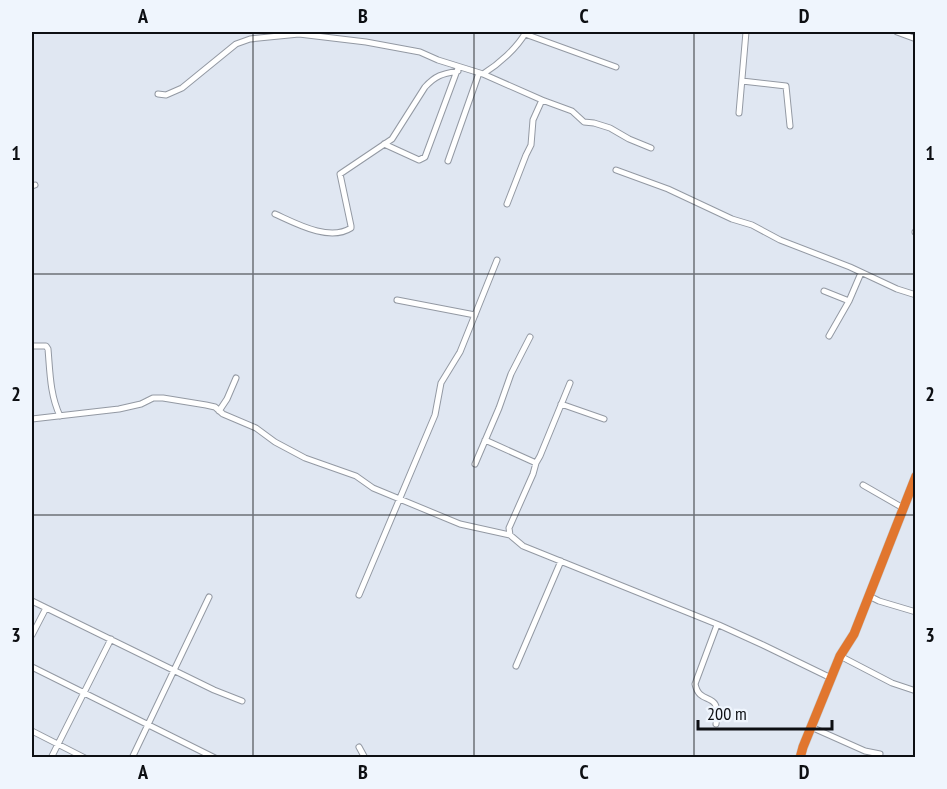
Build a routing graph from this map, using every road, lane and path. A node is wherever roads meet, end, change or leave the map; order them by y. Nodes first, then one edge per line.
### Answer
1 (746, 32) edge
2 (897, 32) edge
3 (526, 33) edge
4 (915, 39) edge
5 (616, 67) dead end
6 (458, 69) junction
7 (481, 74) junction
8 (742, 81) junction
9 (158, 94) dead end
10 (542, 100) junction
11 (739, 112) dead end
12 (790, 126) dead end
13 (384, 144) junction
14 (651, 148) dead end
15 (448, 161) dead end
16 (616, 170) dead end
17 (507, 204) dead end
18 (275, 214) dead end
19 (497, 260) dead end
20 (861, 273) junction
21 (824, 291) dead end
22 (915, 296) edge
23 (397, 300) dead end
24 (849, 301) junction
25 (475, 315) junction
26 (829, 336) dead end
27 (530, 337) dead end
28 (32, 346) edge
29 (236, 378) dead end
30 (570, 383) dead end
31 (561, 404) junction
32 (219, 411) junction
33 (60, 416) junction
34 (32, 419) edge
35 (604, 419) dead end
36 (486, 440) junction
37 (536, 463) junction
38 (475, 464) dead end
39 (915, 476) edge
40 (863, 485) dead end
41 (399, 500) junction
42 (903, 508) junction
43 (510, 535) junction
44 (561, 561) junction
45 (359, 595) dead end
46 (869, 596) junction
47 (209, 597) dead end
48 (32, 600) edge
49 (46, 608) junction
50 (915, 612) edge
51 (717, 625) junction
52 (32, 635) edge
53 (111, 639) junction
54 (840, 657) junction
55 (516, 666) dead end
56 (32, 667) edge
57 (174, 670) junction
58 (831, 678) junction
59 (915, 691) edge
60 (84, 692) junction
61 (242, 701) dead end
62 (716, 724) dead end
63 (148, 725) junction
64 (811, 727) junction
65 (32, 731) edge
66 (58, 744) junction
67 (359, 747) dead end
68 (880, 754) dead end
69 (51, 758) edge
70 (85, 758) edge
71 (132, 758) edge
72 (215, 758) edge
73 (365, 758) edge
74 (800, 758) edge

1 - 8 street
2 - 4 street
3 - 5 street
3 - 7 street
6 - 7 street
6 - 9 street
6 - 13 street
6 - 13 street
7 - 10 street
7 - 15 street
8 - 11 street
8 - 12 street
10 - 14 street
10 - 17 street
13 - 18 street
16 - 20 street
19 - 25 street
20 - 22 street
20 - 24 street
21 - 24 street
23 - 25 street
24 - 26 street
25 - 41 street
27 - 36 street
28 - 33 street
29 - 32 street
30 - 31 street
31 - 35 street
31 - 37 street
32 - 33 street
32 - 41 street
33 - 34 street
36 - 37 street
36 - 38 street
37 - 43 street
39 - 42 highway
40 - 42 street
41 - 43 street
41 - 45 street
42 - 46 highway
43 - 44 street
44 - 51 street
44 - 55 street
46 - 50 street
46 - 54 highway
47 - 57 street
48 - 49 street
49 - 52 street
49 - 53 street
51 - 58 street
51 - 62 street
53 - 57 street
53 - 60 street
54 - 58 highway
54 - 59 street
56 - 60 street
57 - 61 street
57 - 63 street
58 - 64 highway
60 - 63 street
60 - 66 street
63 - 71 street
63 - 72 street
64 - 68 street
64 - 74 highway
65 - 66 street
66 - 69 street
66 - 70 street
67 - 73 street

